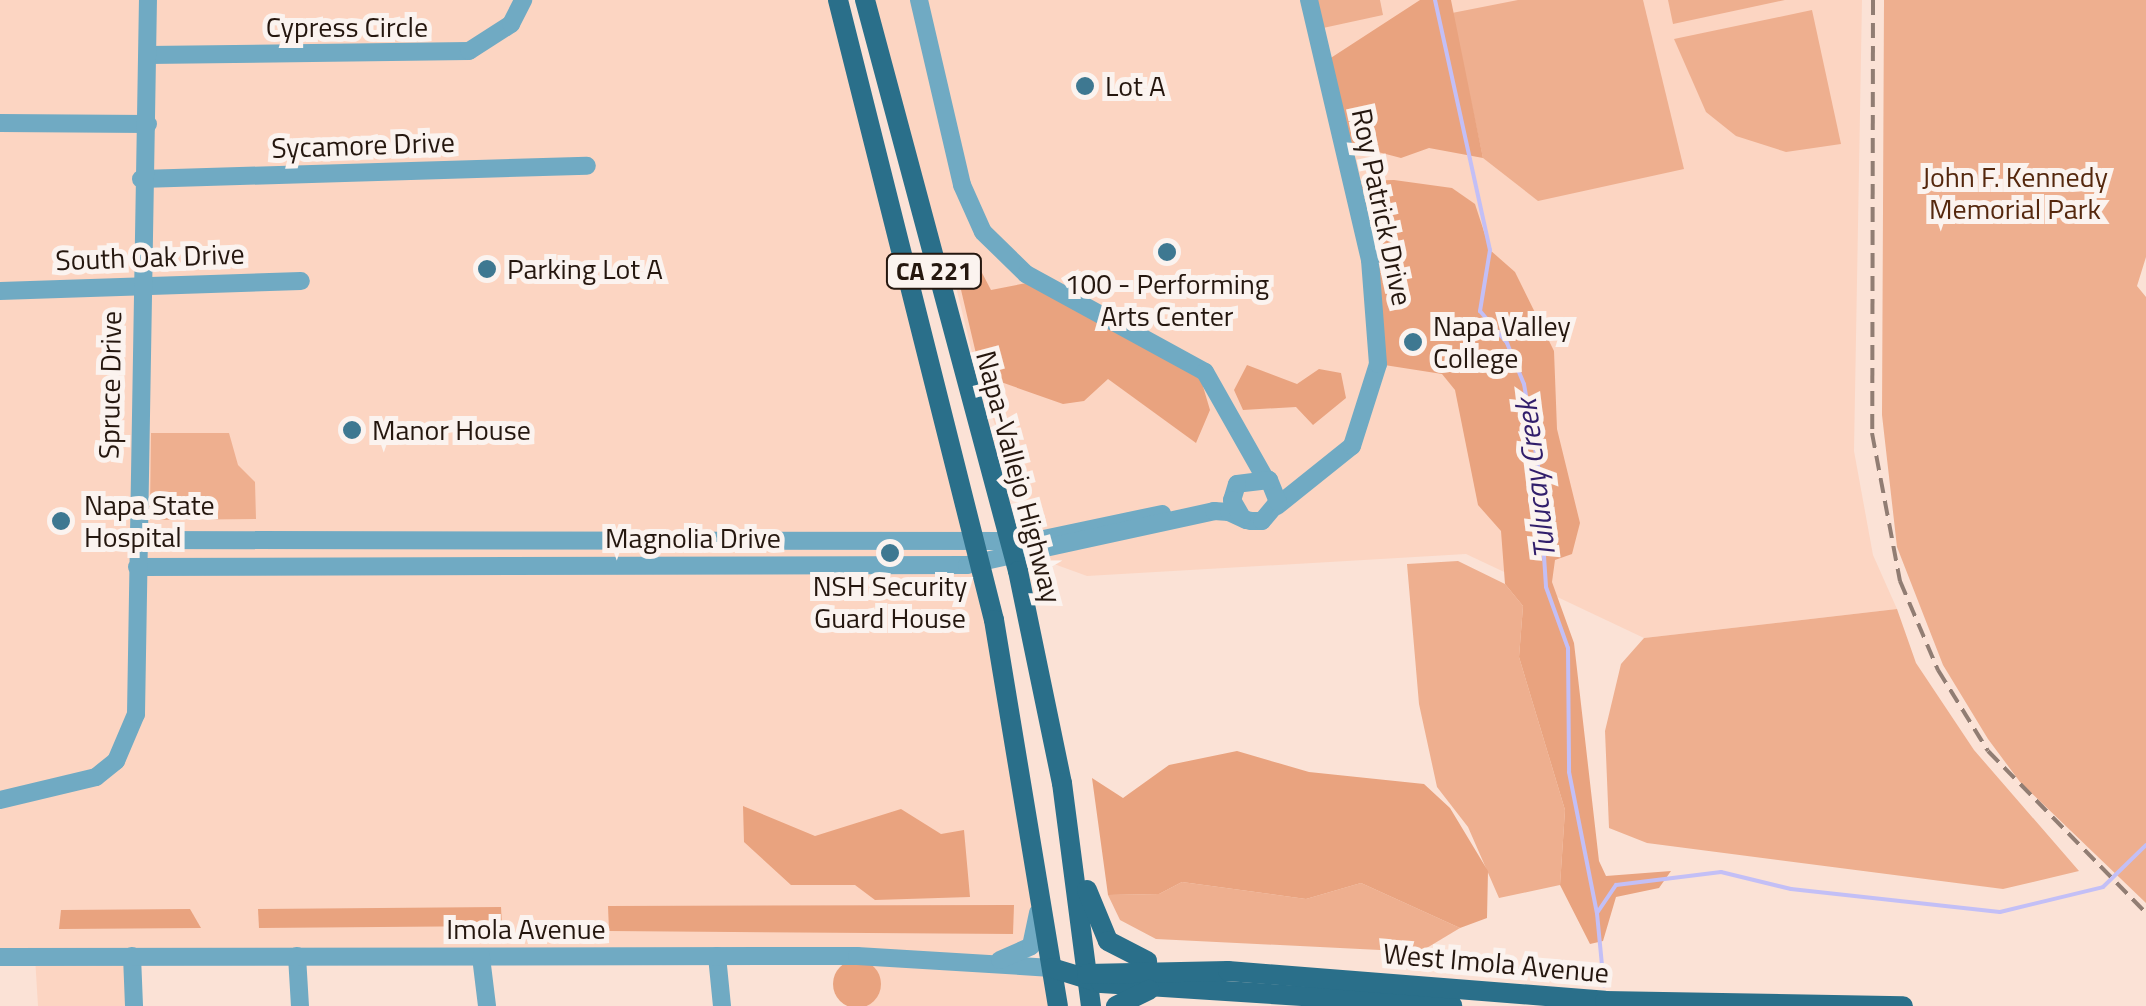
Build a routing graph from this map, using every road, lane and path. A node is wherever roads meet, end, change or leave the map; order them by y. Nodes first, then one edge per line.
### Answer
1 (148, 0) edge
2 (523, 0) edge
3 (838, 0) edge
4 (865, 0) edge
5 (918, 0) edge
6 (1309, 0) edge
7 (148, 56) junction
8 (0, 123) edge
9 (148, 124) junction
10 (587, 166) dead end
11 (141, 180) junction
12 (302, 280) dead end
13 (139, 283) junction
14 (0, 291) edge
15 (1242, 438) junction
16 (1327, 472) junction
17 (1269, 480) junction
18 (1235, 488) junction
19 (1277, 506) junction
20 (1242, 517) junction
21 (136, 540) junction
22 (610, 540) junction
23 (640, 540) junction
24 (909, 540) junction
25 (976, 541) junction
26 (1012, 549) junction
27 (980, 563) junction
28 (909, 565) junction
29 (610, 566) junction
30 (640, 566) junction
31 (137, 567) junction
32 (0, 800) edge
33 (1070, 832) junction
34 (1038, 872) junction
35 (0, 956) edge
36 (132, 956) junction
37 (297, 956) junction
38 (481, 956) junction
39 (718, 956) junction
40 (985, 964) junction
41 (1052, 968) junction
42 (1228, 972) junction
43 (1087, 974) junction
44 (1178, 987) junction
45 (1448, 999) edge
46 (1752, 1004) edge
47 (134, 1006) edge
48 (300, 1006) edge
49 (487, 1006) edge
50 (722, 1006) edge
51 (1058, 1006) edge
52 (1091, 1006) edge
53 (1116, 1006) edge
54 (1904, 1006) edge

1 - 7 street, Spruce Drive
2 - 7 street, Cypress Circle
3 - 25 main road, Napa-Vallejo Highway / CA 221
4 - 26 main road, Napa-Vallejo Highway / CA 221
5 - 15 street
6 - 16 street, Roy Patrick Drive
7 - 9 street, Spruce Drive
8 - 9 street
9 - 11 street, Spruce Drive
10 - 11 street, Sycamore Drive
11 - 13 street, Spruce Drive
12 - 13 street, South Oak Drive
13 - 14 street, South Oak Drive
13 - 21 street, Spruce Drive
15 - 17 street
15 - 18 street
16 - 17 street
16 - 19 street, Roy Patrick Drive
17 - 18 street, Magnolia Drive
17 - 19 street
18 - 20 street
18 - 26 street, Magnolia Drive
19 - 20 street, Magnolia Drive
20 - 26 street, Magnolia Drive
21 - 22 street, Magnolia Drive
21 - 31 street, Spruce Drive
22 - 23 street, Magnolia Drive
22 - 29 street
23 - 24 street, Magnolia Drive
23 - 30 street
24 - 25 street, Magnolia Drive
24 - 28 street
25 - 26 street, Magnolia Drive
25 - 27 main road, Napa-Vallejo Highway / CA 221
26 - 27 street, Magnolia Drive
26 - 33 main road, Napa-Vallejo Highway / CA 221
27 - 28 street, Magnolia Drive
27 - 34 main road, Napa-Vallejo Highway / CA 221
28 - 30 street, Magnolia Drive
29 - 30 street, Magnolia Drive
29 - 31 street, Magnolia Drive
31 - 32 street, Spruce Drive
33 - 42 main road
33 - 43 main road, Napa-Vallejo Highway / CA 221
34 - 40 street
34 - 41 main road, Napa-Vallejo Highway / CA 221
35 - 36 street, Imola Avenue
36 - 37 street, Imola Avenue
36 - 47 street
37 - 38 street, Imola Avenue
37 - 48 street
38 - 39 street, Imola Avenue
38 - 49 street
39 - 40 street, Imola Avenue
39 - 50 street
40 - 41 street, Imola Avenue
41 - 43 main road, West Imola Avenue
41 - 51 main road, Napa-Vallejo Highway
42 - 43 main road, West Imola Avenue
42 - 45 main road, West Imola Avenue
43 - 44 main road, West Imola Avenue
43 - 52 main road, CA 221
44 - 45 main road, West Imola Avenue
44 - 53 main road
45 - 46 main road, West Imola Avenue
46 - 54 main road, West Imola Avenue

